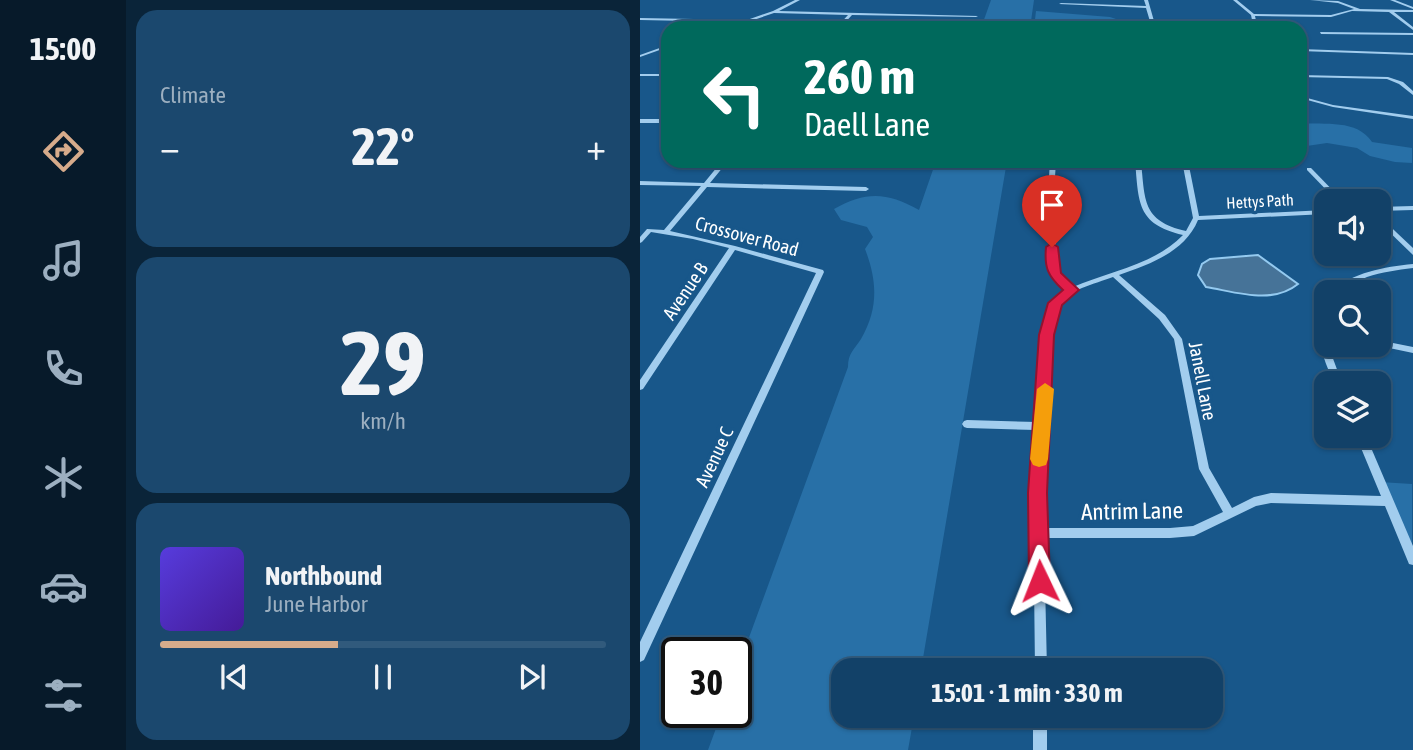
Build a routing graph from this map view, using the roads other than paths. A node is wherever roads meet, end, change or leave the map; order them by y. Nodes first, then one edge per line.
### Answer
1 (798, 0) edge
2 (1146, 0) edge
3 (1235, 0) edge
4 (1312, 0) edge
5 (1392, 0) edge
6 (1061, 4) dead end
7 (1148, 7) junction
8 (1412, 9) edge
9 (1360, 10) junction
10 (1389, 10) junction
11 (774, 12) junction
12 (851, 14) junction
13 (976, 16) dead end
14 (1253, 16) junction
15 (640, 19) edge
16 (747, 21) joint
17 (844, 21) edge
18 (1152, 21) edge
19 (1254, 21) edge
20 (1412, 32) edge
21 (1321, 33) dead end
22 (661, 48) edge
23 (1307, 50) edge
24 (1412, 54) edge
25 (640, 56) edge
26 (640, 75) edge
27 (661, 75) edge
28 (1307, 76) edge
29 (1412, 94) edge
30 (1307, 100) edge
31 (1311, 101) junction
32 (1307, 104) edge
33 (1412, 118) edge
34 (640, 121) edge
35 (661, 121) edge
36 (719, 168) edge
37 (1053, 168) edge
38 (1139, 168) edge
39 (1186, 168) edge
40 (1309, 169) dead end
41 (640, 183) edge
42 (705, 185) junction
43 (866, 189) dead end
44 (1328, 189) edge
45 (1412, 208) edge
46 (1391, 209) edge
47 (1314, 213) edge
48 (1196, 218) junction
49 (1391, 231) edge
50 (666, 232) junction
51 (1188, 234) junction
52 (640, 242) edge
53 (733, 247) junction
54 (1412, 253) edge
55 (1412, 266) edge
56 (820, 272) joint
57 (1113, 274) junction
58 (1351, 280) edge
59 (1072, 290) junction
60 (1391, 345) edge
61 (1412, 349) edge
62 (640, 387) edge
63 (967, 424) dead end
64 (1041, 426) junction
65 (1366, 448) edge
66 (1387, 501) junction
67 (1229, 513) junction
68 (1038, 533) junction
69 (1412, 560) edge
70 (640, 656) edge
71 (1041, 658) edge
72 (1040, 728) edge
73 (1040, 750) edge

1 - 11 street
2 - 7 street
3 - 14 street
4 - 9 street
5 - 8 street
6 - 7 street
7 - 18 street
8 - 10 street
9 - 10 street
9 - 14 street
10 - 20 street
11 - 12 street
11 - 16 street
12 - 13 street
12 - 17 street
14 - 19 street
15 - 16 street
20 - 21 street
22 - 25 street
23 - 24 street
26 - 27 street
28 - 29 street
30 - 31 street
31 - 32 street
31 - 33 street
34 - 35 street
36 - 42 street
37 - 59 street
38 - 51 street
39 - 48 street
40 - 44 street
41 - 42 street
42 - 43 street
42 - 50 street
45 - 46 street
47 - 48 street, Hettys Path
48 - 51 street
49 - 54 street
50 - 52 street
50 - 53 street, Crossover Road
51 - 57 street
53 - 56 street, Crossover Road
53 - 62 street, Avenue B
55 - 58 street
56 - 70 street, Avenue C
57 - 59 street
57 - 67 street, Janell Lane
59 - 64 street
60 - 61 street
63 - 64 street
64 - 68 street
65 - 66 street
66 - 67 street, Antrim Lane
66 - 69 street
67 - 68 street, Antrim Lane
68 - 71 street
72 - 73 street

